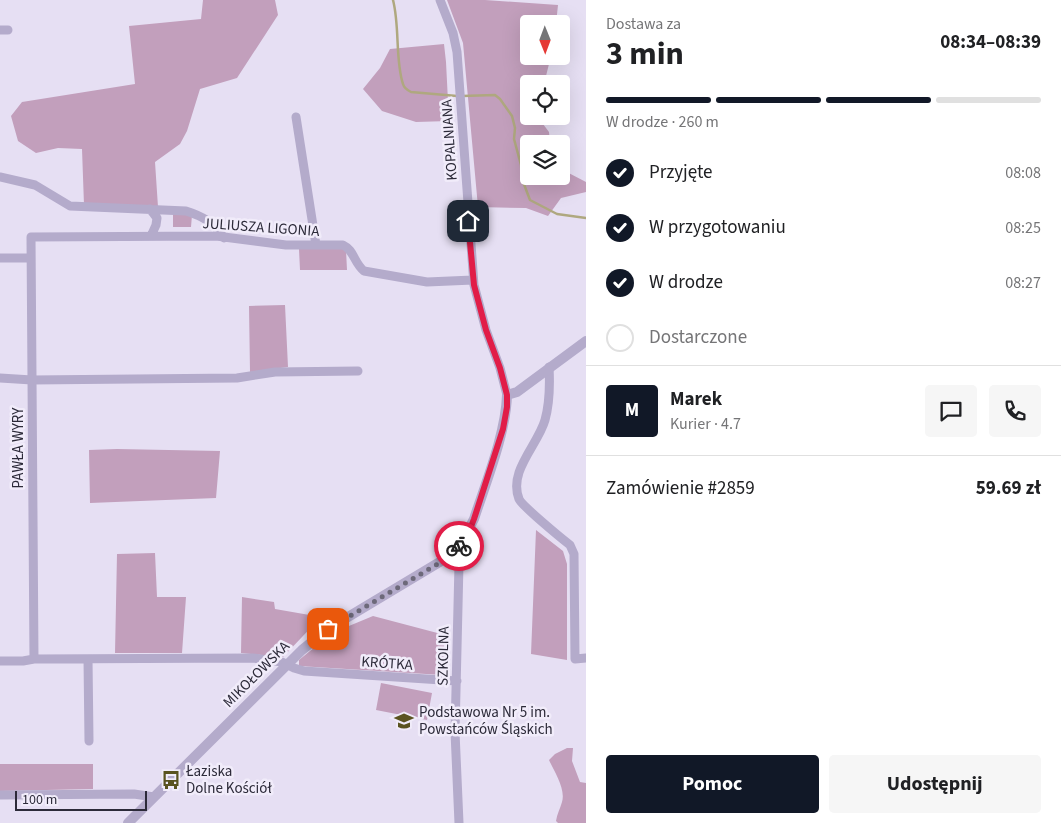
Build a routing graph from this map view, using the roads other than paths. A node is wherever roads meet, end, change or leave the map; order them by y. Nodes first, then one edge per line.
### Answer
1 (440, 0) edge
2 (296, 117) dead end
3 (0, 177) edge
4 (150, 209) junction
5 (151, 236) junction
6 (31, 237) joint
7 (224, 238) junction
8 (316, 245) junction
9 (0, 258) edge
10 (31, 258) junction
11 (473, 280) junction
12 (586, 340) edge
13 (549, 367) junction
14 (358, 371) dead end
15 (0, 378) edge
16 (32, 380) junction
17 (507, 395) junction
18 (456, 550) junction
19 (586, 658) edge
20 (34, 659) junction
21 (88, 659) junction
22 (0, 661) edge
23 (286, 665) junction
24 (456, 681) junction
25 (89, 741) dead end
26 (0, 795) edge
27 (154, 797) junction
28 (128, 823) edge
29 (459, 823) edge

1 - 11 street, KOPALNIANA
2 - 8 street
3 - 4 street
4 - 5 street
4 - 7 street
5 - 6 street, JULIUSZA LIGONIA
5 - 7 street, JULIUSZA LIGONIA
6 - 10 street, PAWŁA WYRY
7 - 8 street, JULIUSZA LIGONIA
8 - 11 street, JULIUSZA LIGONIA
9 - 10 street
10 - 16 street, PAWŁA WYRY
11 - 17 street, KOPALNIANA
12 - 13 street
13 - 17 street
13 - 19 street
14 - 16 street
15 - 16 street
16 - 20 street, PAWŁA WYRY
17 - 18 street, MIKOŁOWSKA
18 - 23 street, MIKOŁOWSKA
18 - 24 street, SZKOLNA
20 - 21 street, KRÓTKA
20 - 22 street, KRÓTKA
21 - 23 street, KRÓTKA
21 - 25 street
23 - 24 street, KRÓTKA
23 - 27 street, MIKOŁOWSKA
24 - 29 street, SZKOLNA
26 - 27 street
27 - 28 street, MIKOŁOWSKA

